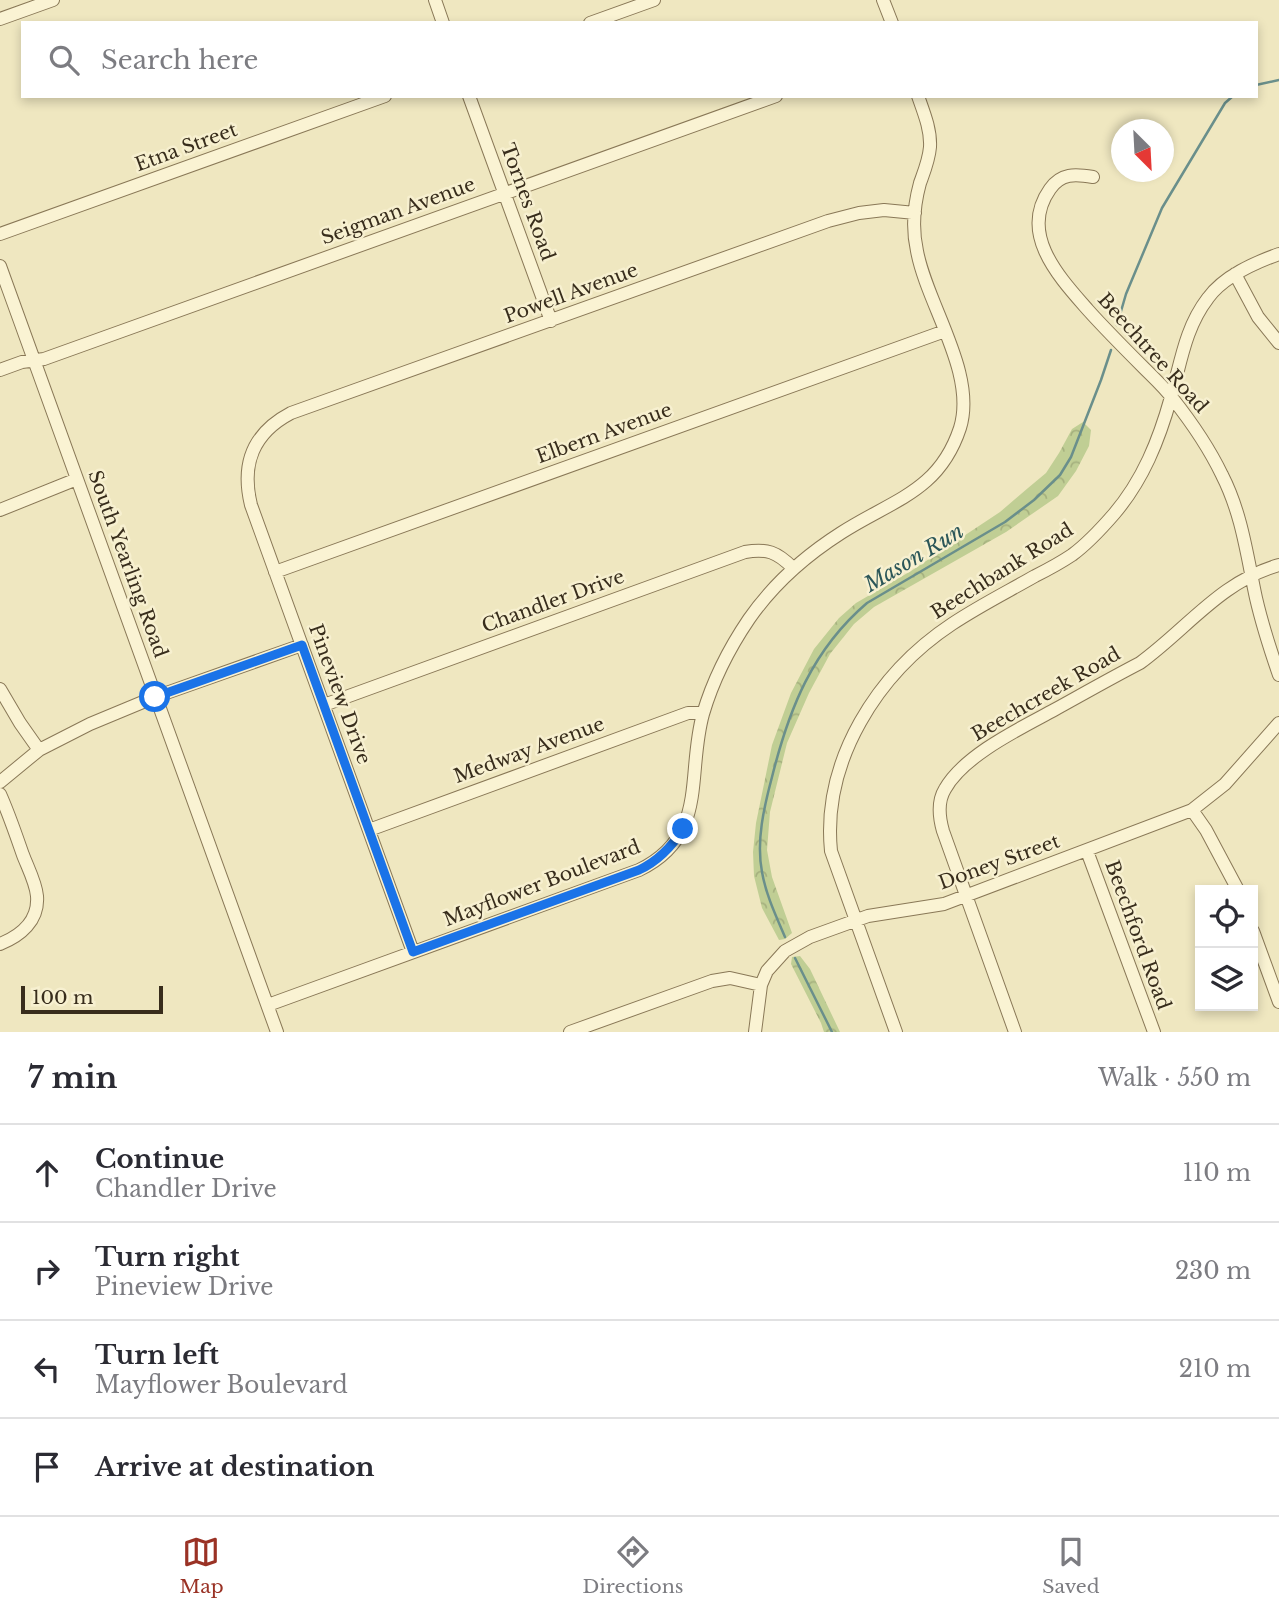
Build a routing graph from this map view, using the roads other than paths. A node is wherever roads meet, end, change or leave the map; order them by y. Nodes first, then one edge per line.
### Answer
1 (53, 0) edge
2 (435, 0) edge
3 (654, 0) edge
4 (883, 0) edge
5 (0, 19) edge
6 (442, 21) edge
7 (596, 21) edge
8 (891, 21) edge
9 (380, 98) edge
10 (470, 98) edge
11 (770, 98) edge
12 (919, 98) edge
13 (1093, 177) dead end
14 (505, 194) junction
15 (915, 213) junction
16 (0, 234) edge
17 (1279, 254) edge
18 (0, 267) edge
19 (1235, 274) junction
20 (551, 321) junction
21 (945, 331) junction
22 (1279, 343) edge
23 (34, 361) junction
24 (0, 370) edge
25 (1171, 396) junction
26 (255, 446) joint
27 (77, 479) junction
28 (0, 510) edge
29 (1279, 565) edge
30 (793, 568) junction
31 (275, 572) junction
32 (1251, 575) junction
33 (302, 645) junction
34 (1279, 674) edge
35 (0, 689) edge
36 (155, 697) junction
37 (324, 705) junction
38 (703, 713) junction
39 (1279, 723) edge
40 (39, 750) junction
41 (0, 782) edge
42 (0, 794) edge
43 (1192, 810) junction
44 (369, 830) junction
45 (1087, 851) junction
46 (1235, 885) edge
47 (966, 896) junction
48 (856, 920) junction
49 (0, 944) edge
50 (1258, 945) edge
51 (413, 952) junction
52 (761, 985) junction
53 (1279, 1002) edge
54 (268, 1005) junction
55 (277, 1032) edge
56 (570, 1032) edge
57 (755, 1032) edge
58 (896, 1032) edge
59 (1015, 1032) edge
60 (1154, 1032) edge

1 - 5 street
2 - 6 street
3 - 7 street
4 - 8 street
9 - 16 street, Etna Street
10 - 14 street, Tornes Road
11 - 14 street, Seigman Avenue
12 - 15 street, Mayflower Boulevard
13 - 25 street, Beechtree Road
14 - 20 street, Tornes Road
14 - 23 street, Seigman Avenue
15 - 20 street, Powell Avenue
15 - 21 street, Mayflower Boulevard
17 - 19 street, Beechbank Road
18 - 23 street, South Yearling Road
19 - 22 street
19 - 25 street, Beechbank Road
20 - 26 street, Powell Avenue
21 - 30 street, Mayflower Boulevard
21 - 31 street, Elbern Avenue
23 - 24 street, Seigman Avenue
23 - 27 street, South Yearling Road
25 - 32 street, Beechtree Road
25 - 48 street, Beechbank Road
26 - 31 street, Pineview Drive
27 - 28 street
27 - 36 street, South Yearling Road
29 - 32 street, Beechcreek Road
30 - 37 street, Chandler Drive
30 - 38 street, Mayflower Boulevard
31 - 33 street, Pineview Drive
32 - 34 street, Beechtree Road
32 - 47 street, Beechcreek Road
33 - 36 street
33 - 37 street, Pineview Drive
35 - 40 street
36 - 40 street
36 - 54 street, South Yearling Road
37 - 44 street, Pineview Drive
38 - 44 street, Medway Avenue
38 - 51 street, Mayflower Boulevard
39 - 43 street, Doney Street
40 - 41 street
42 - 49 street
43 - 45 street, Doney Street
43 - 46 street
44 - 51 street, Pineview Drive
45 - 47 street, Doney Street
45 - 60 street, Beechford Road
47 - 48 street, Doney Street
47 - 59 street, Beechcreek Road
48 - 52 street, Doney Street
48 - 58 street, Beechbank Road
50 - 53 street
51 - 54 street, Mayflower Boulevard
52 - 56 street
52 - 57 street, Doney Street
54 - 55 street, South Yearling Road

